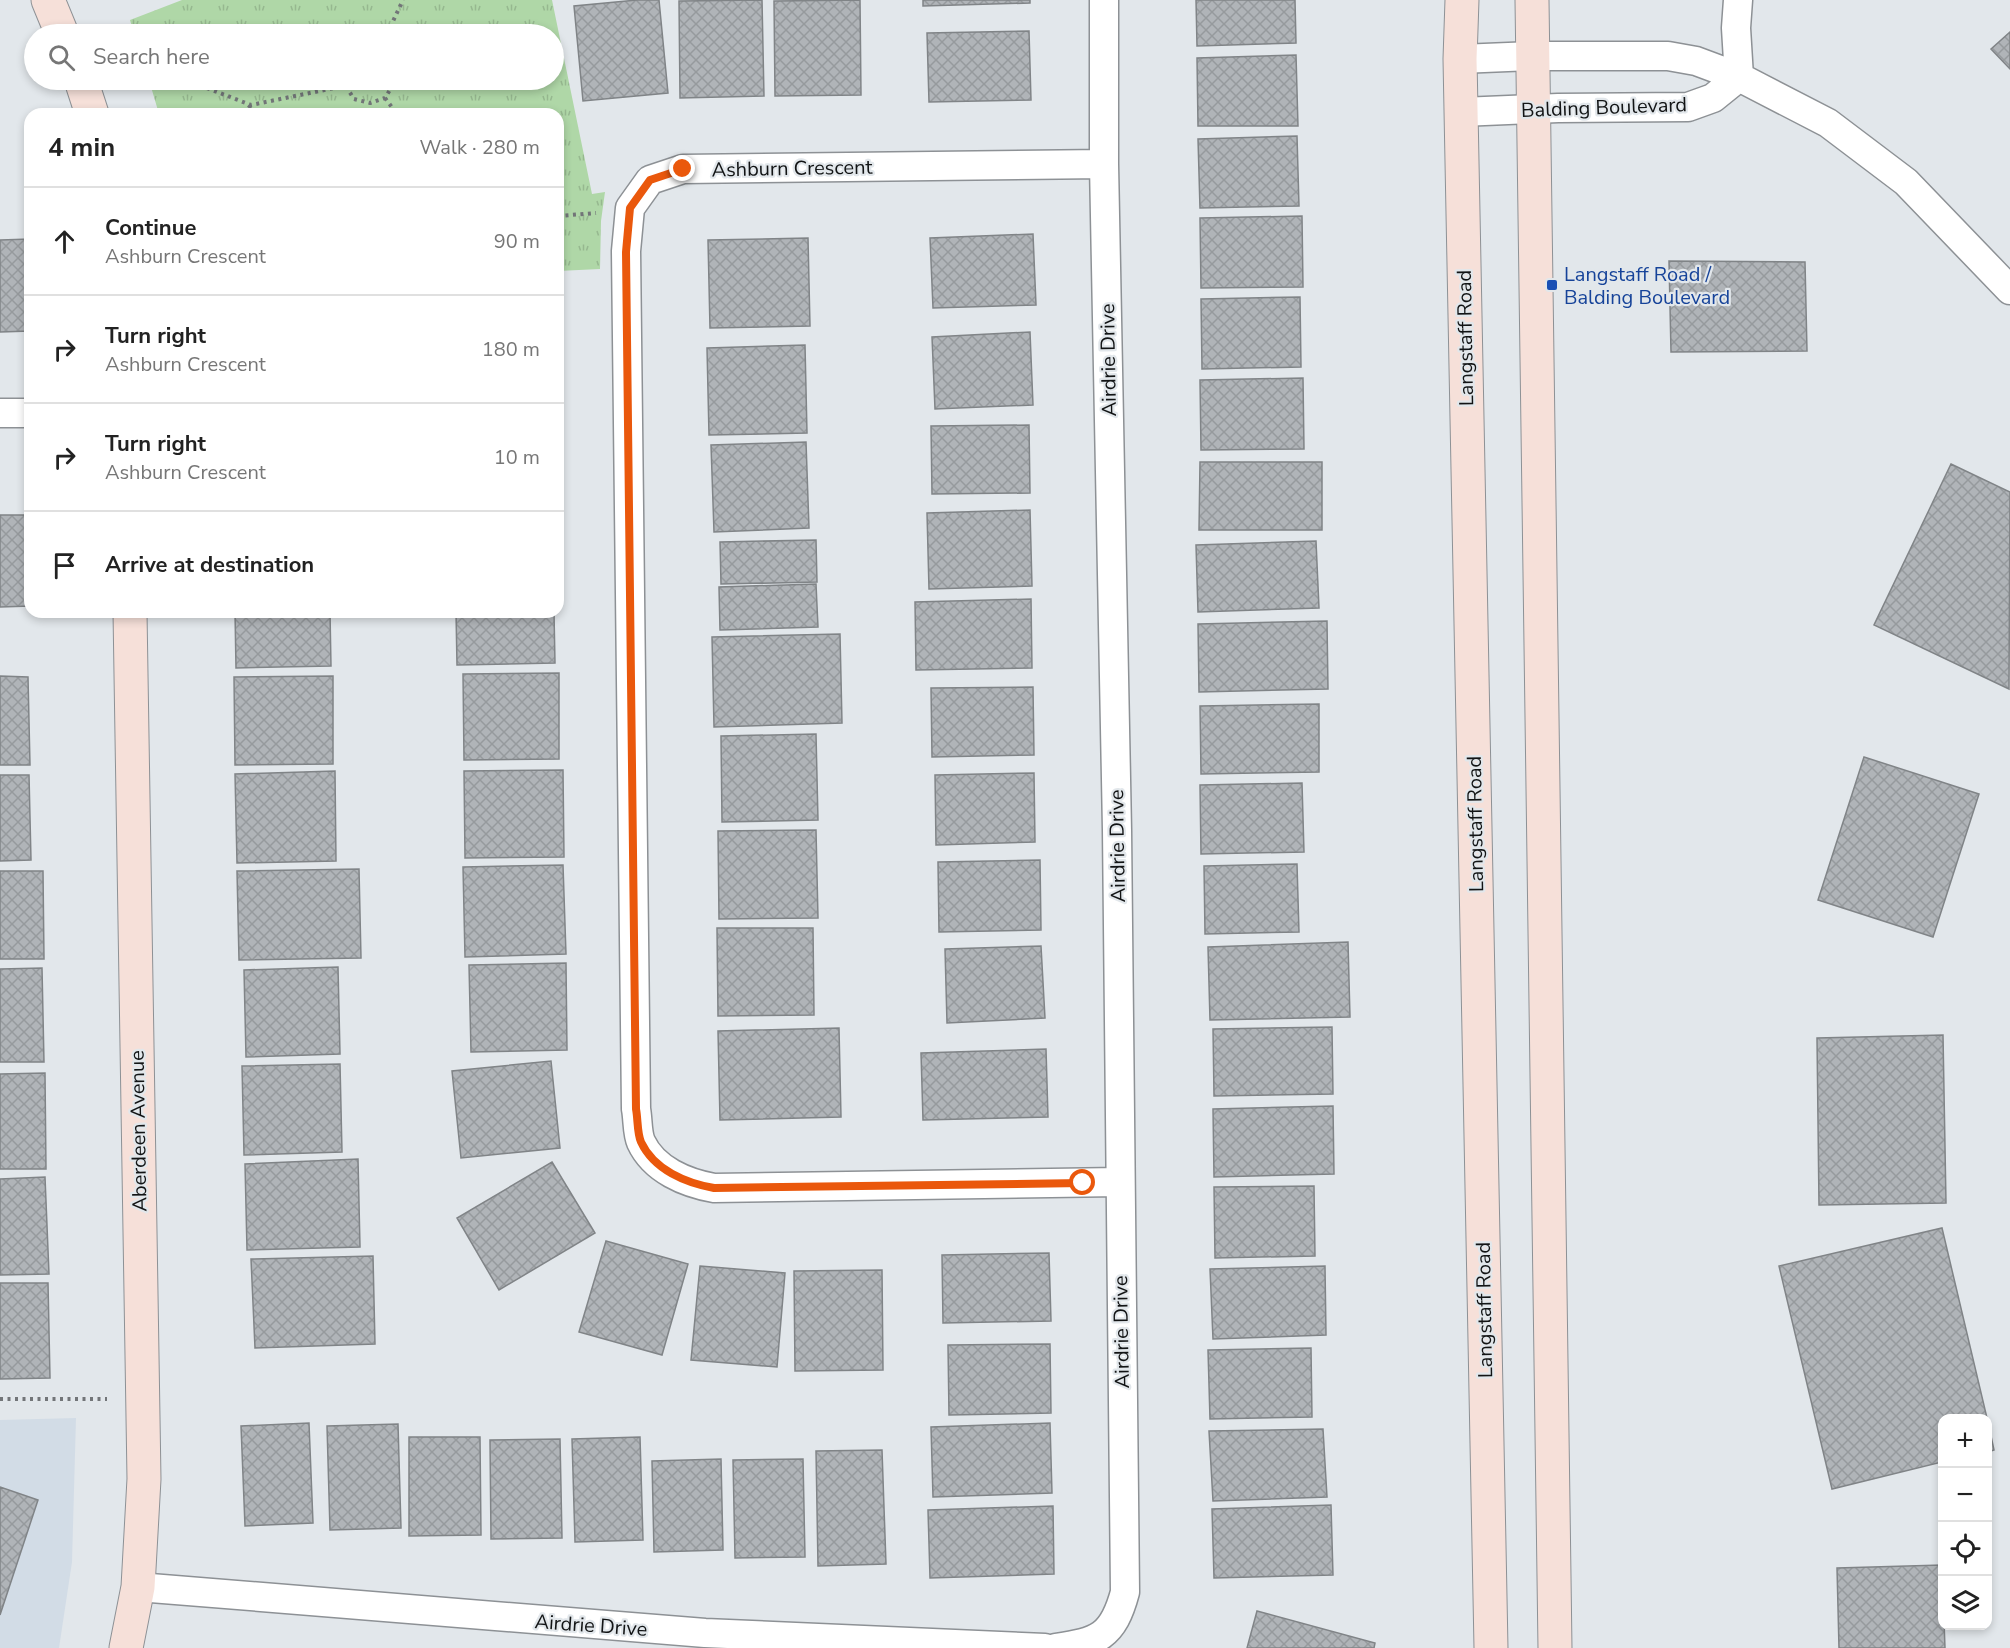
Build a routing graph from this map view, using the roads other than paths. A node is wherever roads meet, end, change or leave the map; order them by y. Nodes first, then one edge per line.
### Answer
1 (48, 0) edge
2 (1104, 0) edge
3 (1462, 0) edge
4 (1533, 0) edge
5 (1738, 0) edge
6 (59, 24) edge
7 (1534, 56) junction
8 (1460, 59) junction
9 (1739, 77) junction
10 (84, 90) edge
11 (90, 108) edge
12 (1533, 108) junction
13 (1461, 112) junction
14 (1104, 164) junction
15 (2010, 290) edge
16 (0, 413) edge
17 (24, 414) edge
18 (130, 618) edge
19 (1119, 1182) junction
20 (138, 1587) junction
21 (126, 1648) edge
22 (1045, 1648) edge
23 (1055, 1648) edge
24 (1491, 1648) edge
25 (1555, 1648) edge

1 - 6 main road
2 - 14 street, Airdrie Drive
3 - 8 main road, Langstaff Road
4 - 7 main road
5 - 9 street
7 - 8 street
7 - 9 street
7 - 12 main road
8 - 13 main road, Langstaff Road
9 - 12 street, Balding Boulevard
9 - 15 street
10 - 11 main road
12 - 13 street, Balding Boulevard
12 - 25 main road
13 - 24 main road, Langstaff Road
14 - 19 street, Airdrie Drive
14 - 19 street, Ashburn Crescent
16 - 17 street
18 - 20 main road, Aberdeen Avenue
19 - 23 street, Airdrie Drive
20 - 21 main road, Aberdeen Avenue
20 - 22 street, Airdrie Drive

